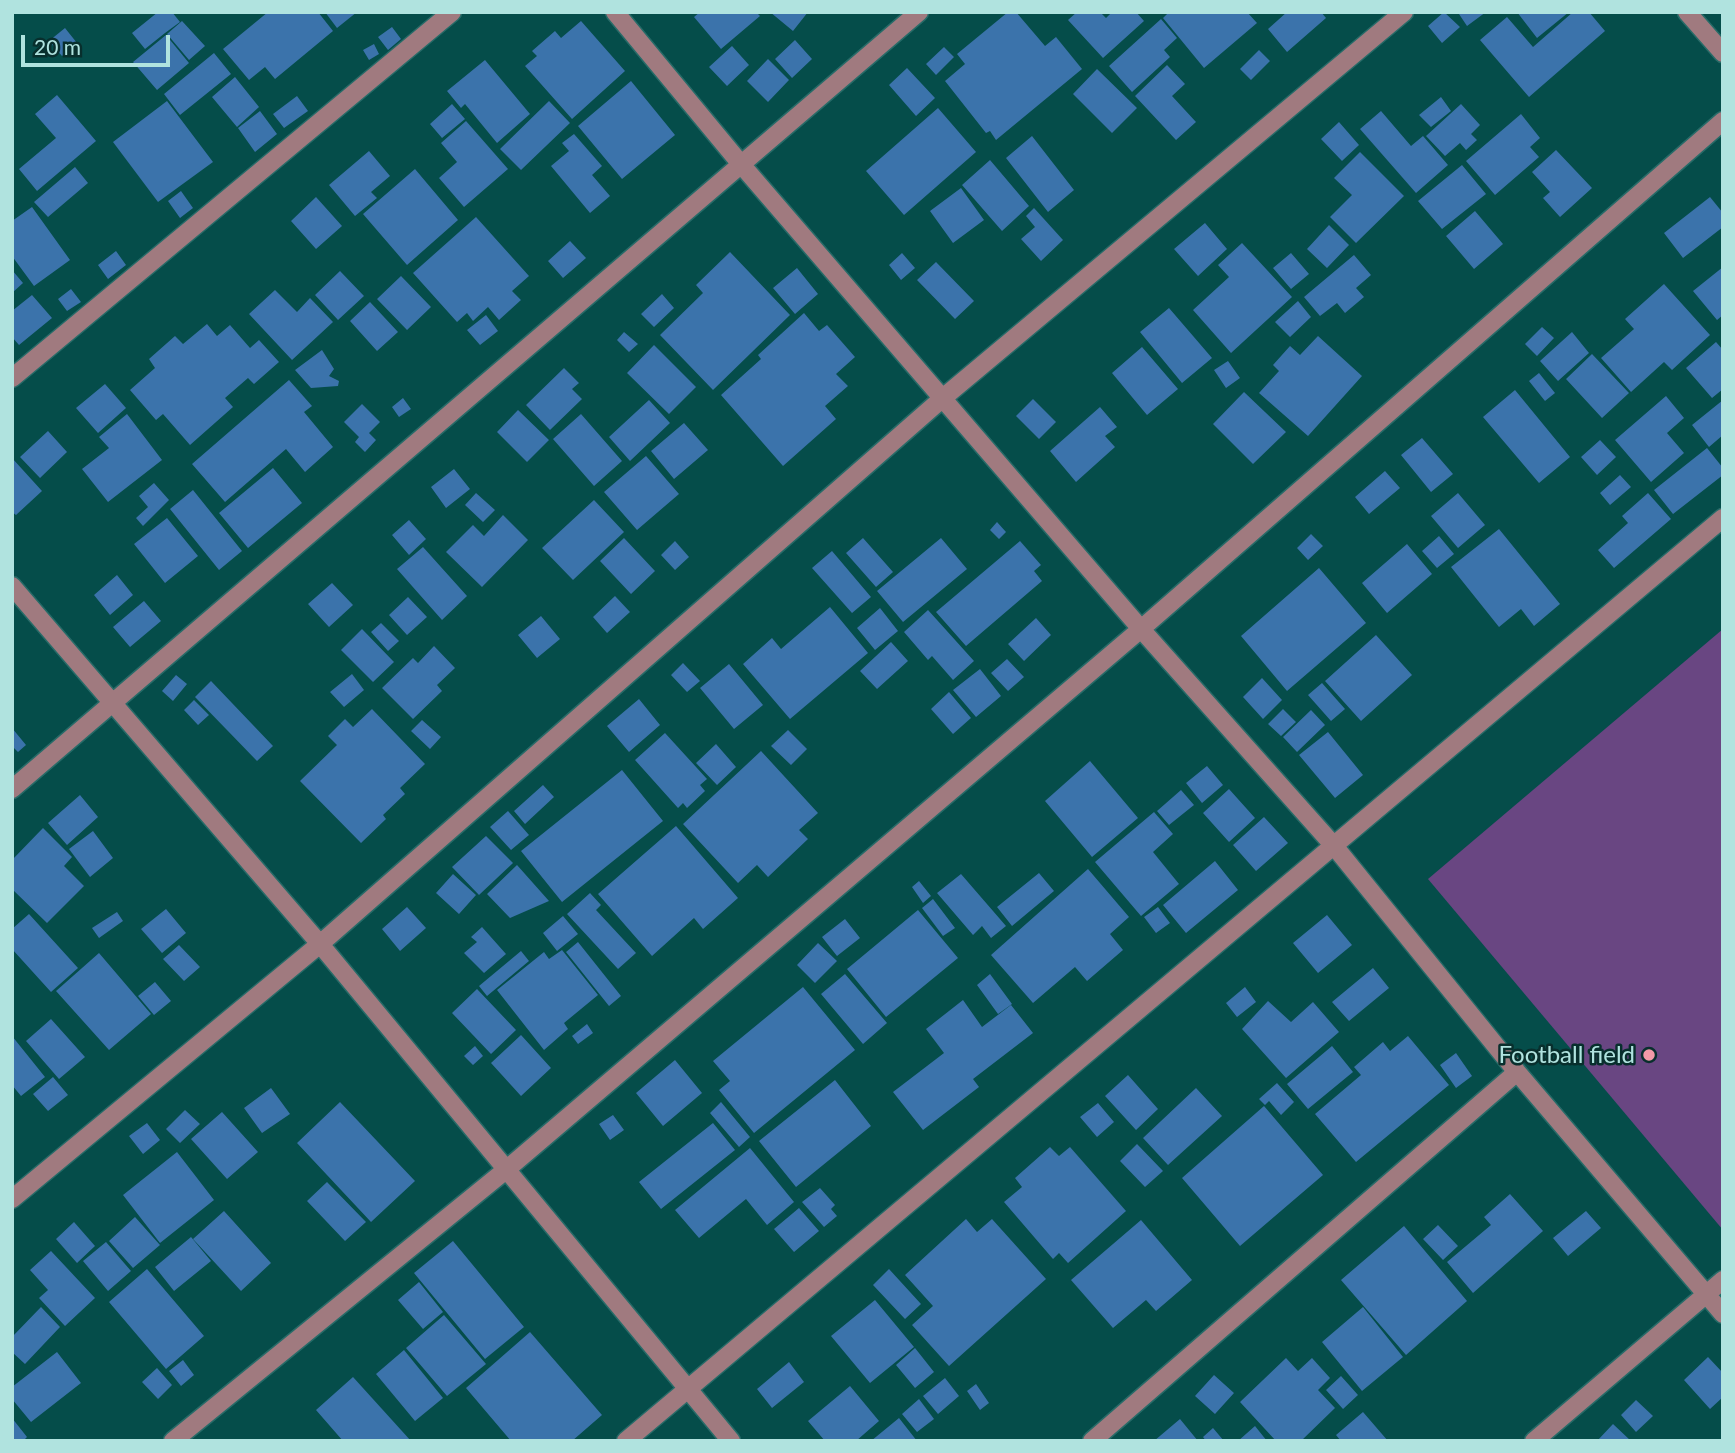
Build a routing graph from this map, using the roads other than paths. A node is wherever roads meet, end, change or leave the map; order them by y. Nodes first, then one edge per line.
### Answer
1 (452, 12) edge
2 (615, 12) edge
3 (919, 12) edge
4 (1404, 12) edge
5 (1687, 12) edge
6 (1723, 52) edge
7 (1723, 121) edge
8 (740, 163) junction
9 (12, 378) edge
10 (944, 397) junction
11 (1723, 518) edge
12 (12, 586) edge
13 (1141, 629) junction
14 (114, 703) junction
15 (12, 789) edge
16 (1335, 847) junction
17 (320, 944) junction
18 (1517, 1072) junction
19 (507, 1169) junction
20 (12, 1199) edge
21 (1723, 1280) edge
22 (1706, 1294) junction
23 (1723, 1314) edge
24 (687, 1389) junction
25 (173, 1441) edge
26 (626, 1441) edge
27 (731, 1441) edge
28 (1092, 1441) edge
29 (1534, 1441) edge

1 - 9 street
2 - 8 street
3 - 8 street
4 - 10 street
5 - 6 street
7 - 13 street
8 - 10 street
8 - 14 street
10 - 13 street
10 - 17 street
11 - 16 street
12 - 14 street
13 - 16 street
13 - 19 street
14 - 15 street
14 - 17 street
16 - 18 street
16 - 24 street
17 - 19 street
17 - 20 street
18 - 22 street
18 - 28 street
19 - 24 street
19 - 25 street
21 - 22 street
22 - 23 street
22 - 29 street
24 - 26 street
24 - 27 street

